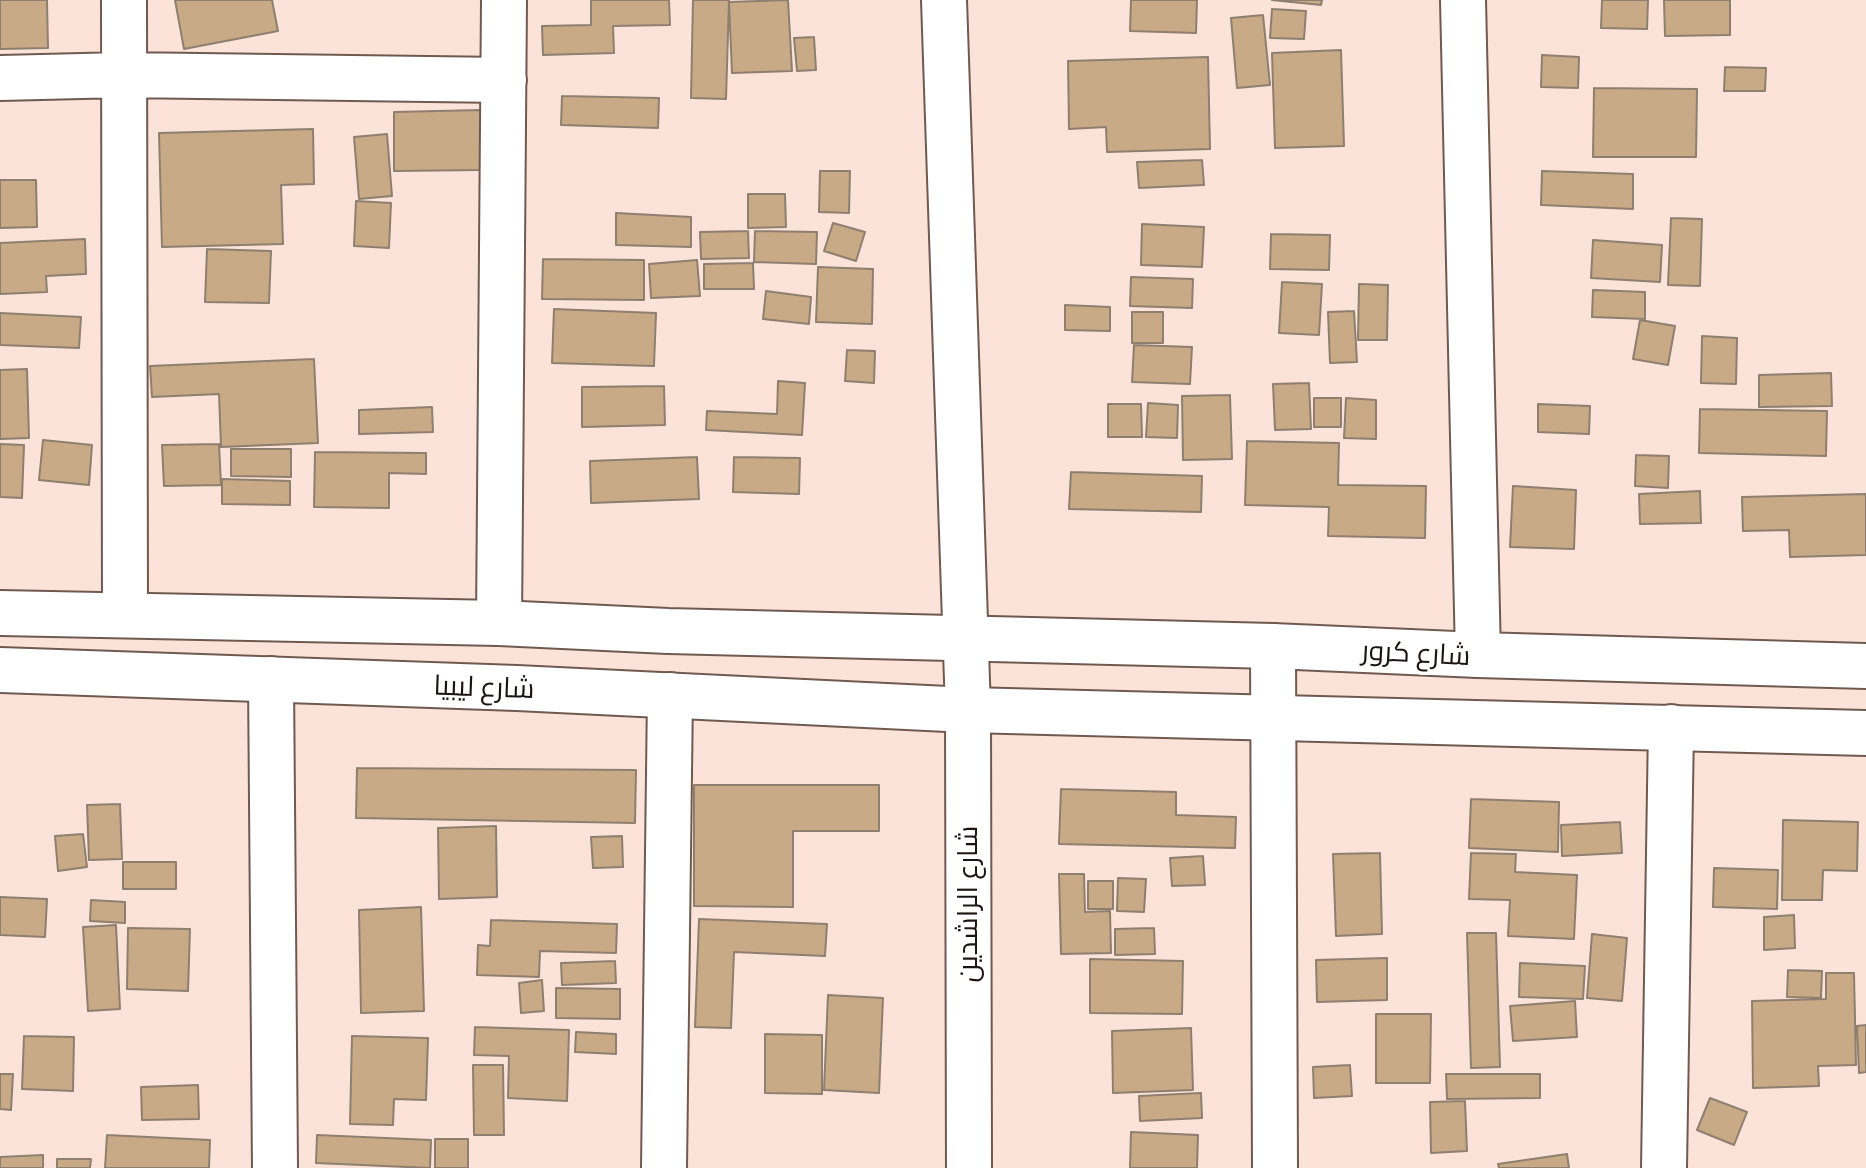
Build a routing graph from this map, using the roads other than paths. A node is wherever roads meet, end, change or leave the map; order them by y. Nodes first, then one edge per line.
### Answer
1 (124, 0) edge
2 (504, 0) edge
3 (944, 0) edge
4 (1463, 0) edge
5 (123, 75) junction
6 (0, 78) edge
7 (504, 80) junction
8 (0, 613) edge
9 (125, 614) junction
10 (499, 623) junction
11 (966, 640) junction
12 (1273, 646) junction
13 (1478, 655) junction
14 (1866, 666) edge
15 (0, 670) edge
16 (271, 679) junction
17 (670, 695) junction
18 (968, 710) junction
19 (1275, 720) junction
20 (1671, 727) junction
21 (1866, 733) edge
22 (275, 1168) edge
23 (664, 1168) edge
24 (969, 1168) edge
25 (1275, 1168) edge
26 (1664, 1168) edge

1 - 5 street
2 - 7 street
3 - 11 street, شارع الراشدين
4 - 13 street
5 - 6 street
5 - 7 street
5 - 9 street
7 - 10 street
8 - 9 street
9 - 10 street
10 - 11 street
11 - 12 street, شارع كرور
11 - 18 street, شارع الراشدين
12 - 13 street, شارع كرور
12 - 19 street
13 - 14 street, شارع كرور
15 - 16 street, شارع ليبيا
16 - 17 street, شارع ليبيا
16 - 22 street
17 - 18 street, شارع ليبيا
17 - 23 street
18 - 19 street
18 - 24 street, شارع الراشدين
19 - 20 street
19 - 25 street
20 - 21 street
20 - 26 street

